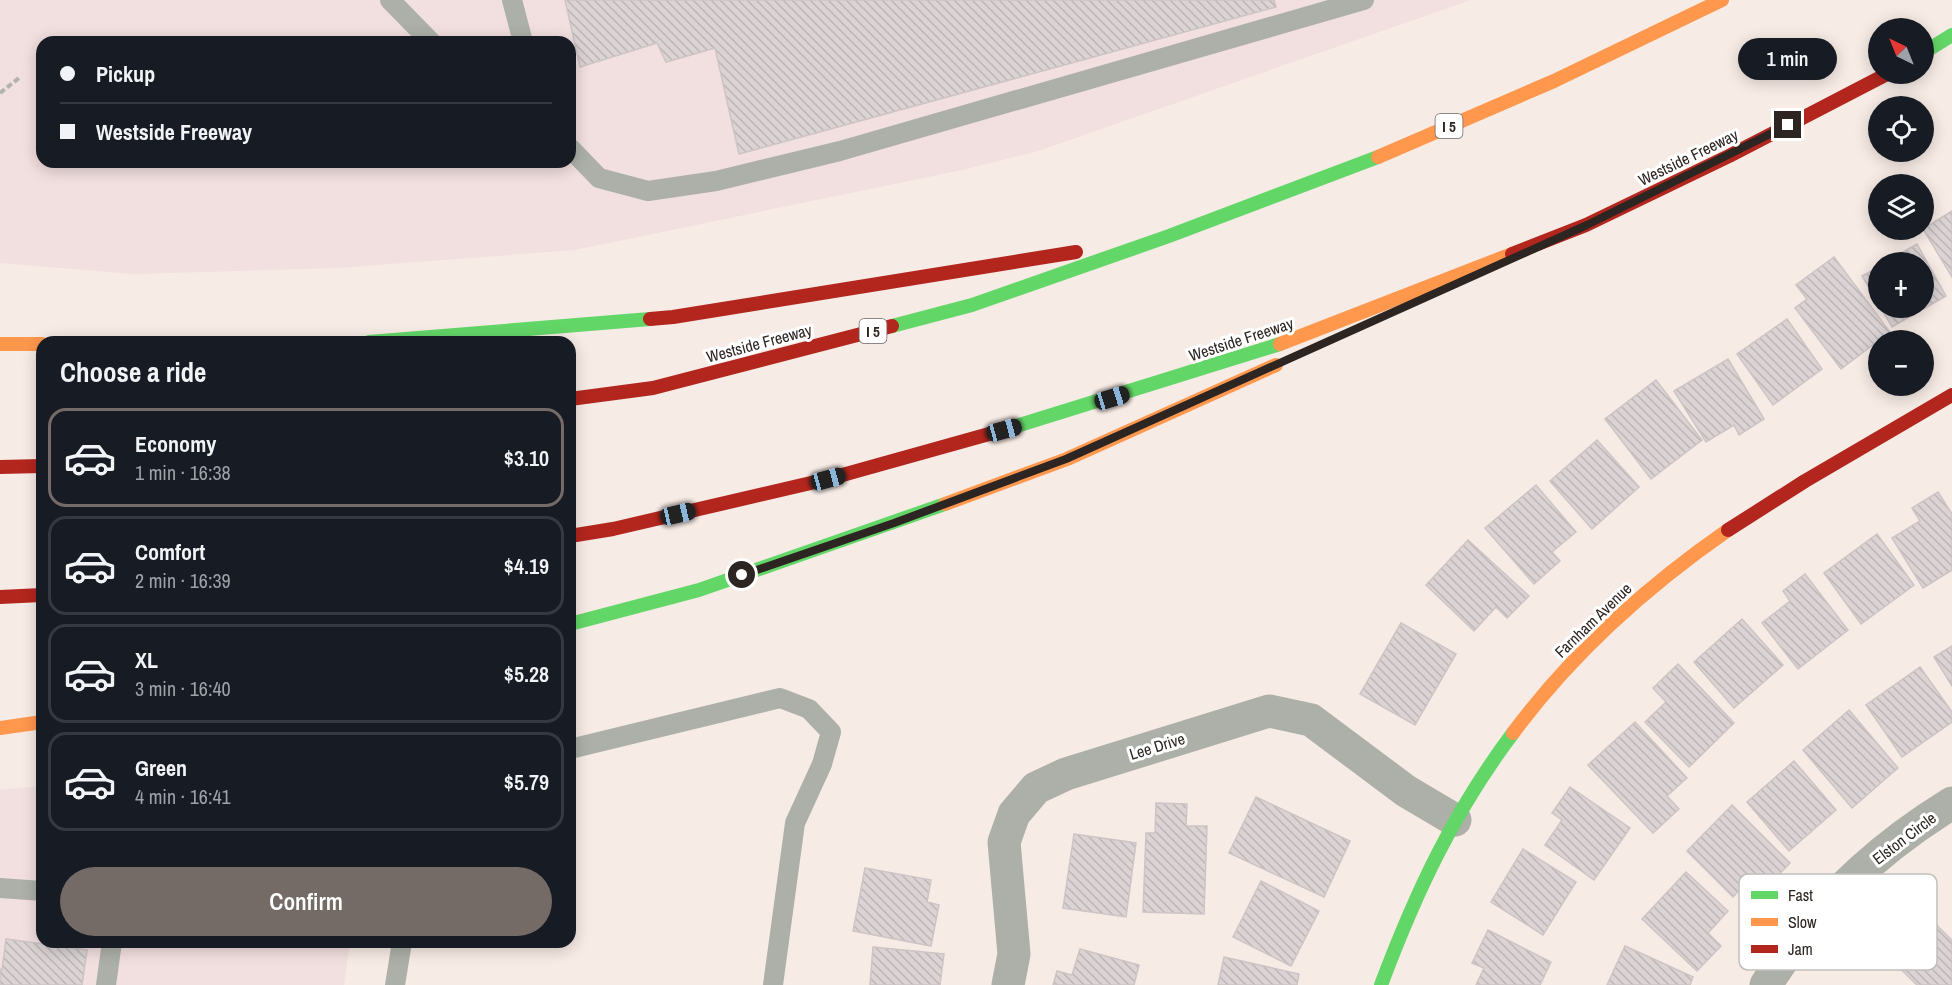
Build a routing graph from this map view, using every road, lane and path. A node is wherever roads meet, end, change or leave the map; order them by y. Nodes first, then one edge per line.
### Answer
1 (390, 0) edge
2 (512, 0) edge
3 (1364, 0) edge
4 (1722, 0) edge
5 (1952, 35) edge
6 (425, 36) edge
7 (521, 36) edge
8 (1934, 46) edge
9 (18, 78) dead end
10 (1868, 84) edge
11 (0, 93) edge
12 (576, 154) edge
13 (1587, 225) junction
14 (1170, 236) junction
15 (1348, 332) dead end
16 (442, 336) edge
17 (0, 344) edge
18 (36, 344) edge
19 (1283, 362) dead end
20 (1952, 394) edge
21 (576, 398) edge
22 (36, 466) edge
23 (0, 467) edge
24 (576, 536) edge
25 (36, 595) edge
26 (0, 597) edge
27 (576, 622) edge
28 (36, 723) edge
29 (0, 728) edge
30 (576, 748) edge
31 (1952, 803) edge
32 (1455, 820) junction
33 (1858, 874) edge
34 (0, 888) edge
35 (36, 891) edge
36 (111, 948) edge
37 (401, 948) edge
38 (1776, 970) edge
39 (106, 985) edge
40 (395, 985) edge
41 (773, 985) edge
42 (1008, 985) edge
43 (1381, 985) edge
44 (1766, 985) edge

1 - 6 lane
2 - 7 lane
3 - 12 lane
4 - 14 main road, Westside Freeway / I 5
5 - 8 main road
9 - 11 path
10 - 13 main road, Westside Freeway
13 - 15 main road
13 - 24 main road, Westside Freeway
14 - 16 main road
14 - 21 main road, Westside Freeway / I 5
17 - 18 main road
19 - 27 main road
20 - 32 main road, Farnham Avenue
22 - 23 main road
25 - 26 main road
28 - 29 main road
30 - 41 lane
31 - 33 street, Elston Circle
32 - 42 street, Lee Drive
32 - 43 main road, Farnham Avenue
34 - 35 lane
36 - 39 lane
37 - 40 lane
38 - 44 street, Elston Circle

